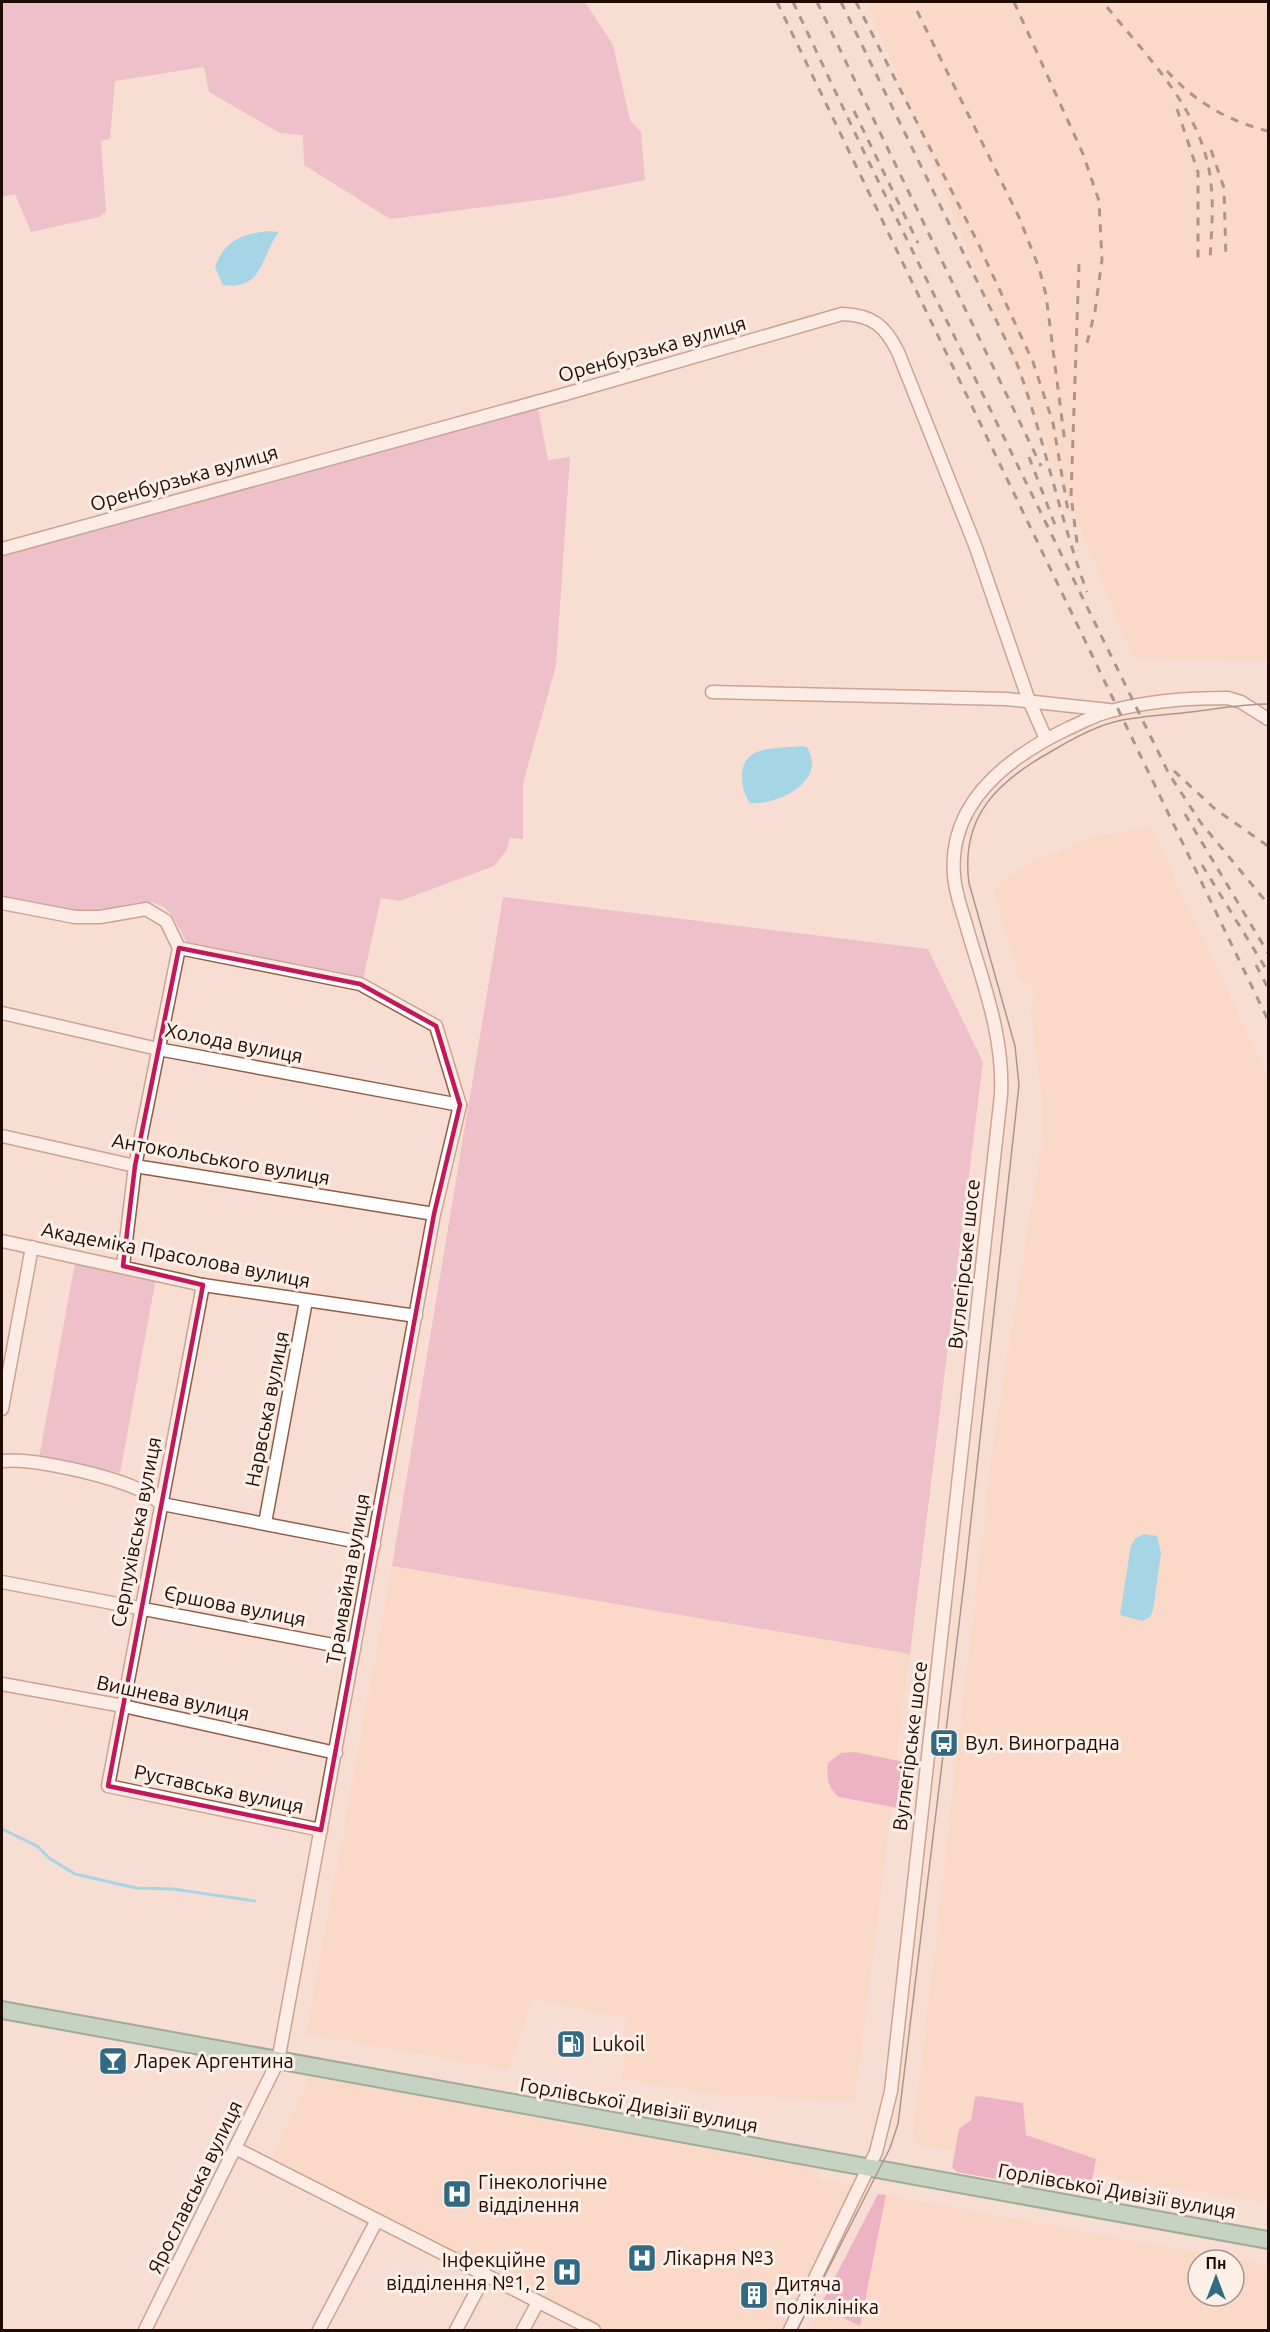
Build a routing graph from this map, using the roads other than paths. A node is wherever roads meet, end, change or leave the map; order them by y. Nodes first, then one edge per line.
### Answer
1 (2, 549) edge
2 (712, 692) dead end
3 (1029, 700) junction
4 (1111, 711) junction
5 (1269, 719) edge
6 (1046, 739) junction
7 (2, 903) edge
8 (179, 948) junction
9 (2, 1013) edge
10 (158, 1049) junction
11 (460, 1105) junction
12 (2, 1136) edge
13 (135, 1166) junction
14 (434, 1214) junction
15 (2, 1241) edge
16 (32, 1247) junction
17 (123, 1266) junction
18 (203, 1285) junction
19 (306, 1301) junction
20 (416, 1316) junction
21 (2, 1409) edge
22 (2, 1461) edge
23 (162, 1504) junction
24 (265, 1523) junction
25 (374, 1545) junction
26 (2, 1582) edge
27 (142, 1608) junction
28 (354, 1649) junction
29 (2, 1684) edge
30 (123, 1706) junction
31 (336, 1753) junction
32 (108, 1786) joint
33 (321, 1830) junction
34 (2, 2010) edge
35 (278, 2061) junction
36 (237, 2149) junction
37 (869, 2168) junction
38 (377, 2220) junction
39 (1269, 2240) edge
40 (485, 2275) junction
41 (538, 2302) junction
42 (145, 2331) edge
43 (319, 2331) edge
44 (456, 2331) edge
45 (523, 2331) edge
46 (594, 2331) edge
47 (790, 2331) edge

1 - 3 street, Оренбурзька вулиця
2 - 3 street
3 - 4 street
3 - 6 street, Оренбурзька вулиця
4 - 5 street, Вуглегірське шосе
4 - 6 street, Вуглегірське шосе
6 - 37 street, Вуглегірське шосе
7 - 8 street
8 - 10 street
8 - 11 street
9 - 10 street, Холода вулиця
10 - 11 street, Холода вулиця
10 - 13 street
11 - 14 street, Трамвайна вулиця
12 - 13 street, Антокольського вулиця
13 - 14 street, Антокольського вулиця
13 - 17 street
14 - 20 street, Трамвайна вулиця
15 - 16 street, Академіка Прасолова вулиця
16 - 17 street, Академіка Прасолова вулиця
16 - 21 street
17 - 18 street, Академіка Прасолова вулиця
18 - 19 street, Академіка Прасолова вулиця
18 - 23 street, Серпухівська вулиця
19 - 20 street, Академіка Прасолова вулиця
19 - 24 street, Нарвська вулиця
20 - 25 street, Трамвайна вулиця
22 - 23 street
23 - 24 street
23 - 27 street, Серпухівська вулиця
24 - 25 street
25 - 28 street, Трамвайна вулиця
26 - 27 street, Єршова вулиця
27 - 28 street, Єршова вулиця
27 - 30 street, Серпухівська вулиця
28 - 31 street, Трамвайна вулиця
29 - 30 street, Вишнева вулиця
30 - 31 street, Вишнева вулиця
30 - 32 street, Серпухівська вулиця
31 - 33 street, Трамвайна вулиця
32 - 33 street, Руставська вулиця
33 - 35 street, Трамвайна вулиця
34 - 35 main road, Горлівської Дивізії вулиця
35 - 36 street, Ярославська вулиця
35 - 37 main road, Горлівської Дивізії вулиця
36 - 38 street
36 - 42 street, Ярославська вулиця
37 - 39 main road, Горлівської Дивізії вулиця
37 - 47 street, Вуглегірське шосе
38 - 40 street
38 - 43 street
40 - 41 street
40 - 44 street
41 - 45 street
41 - 46 street

